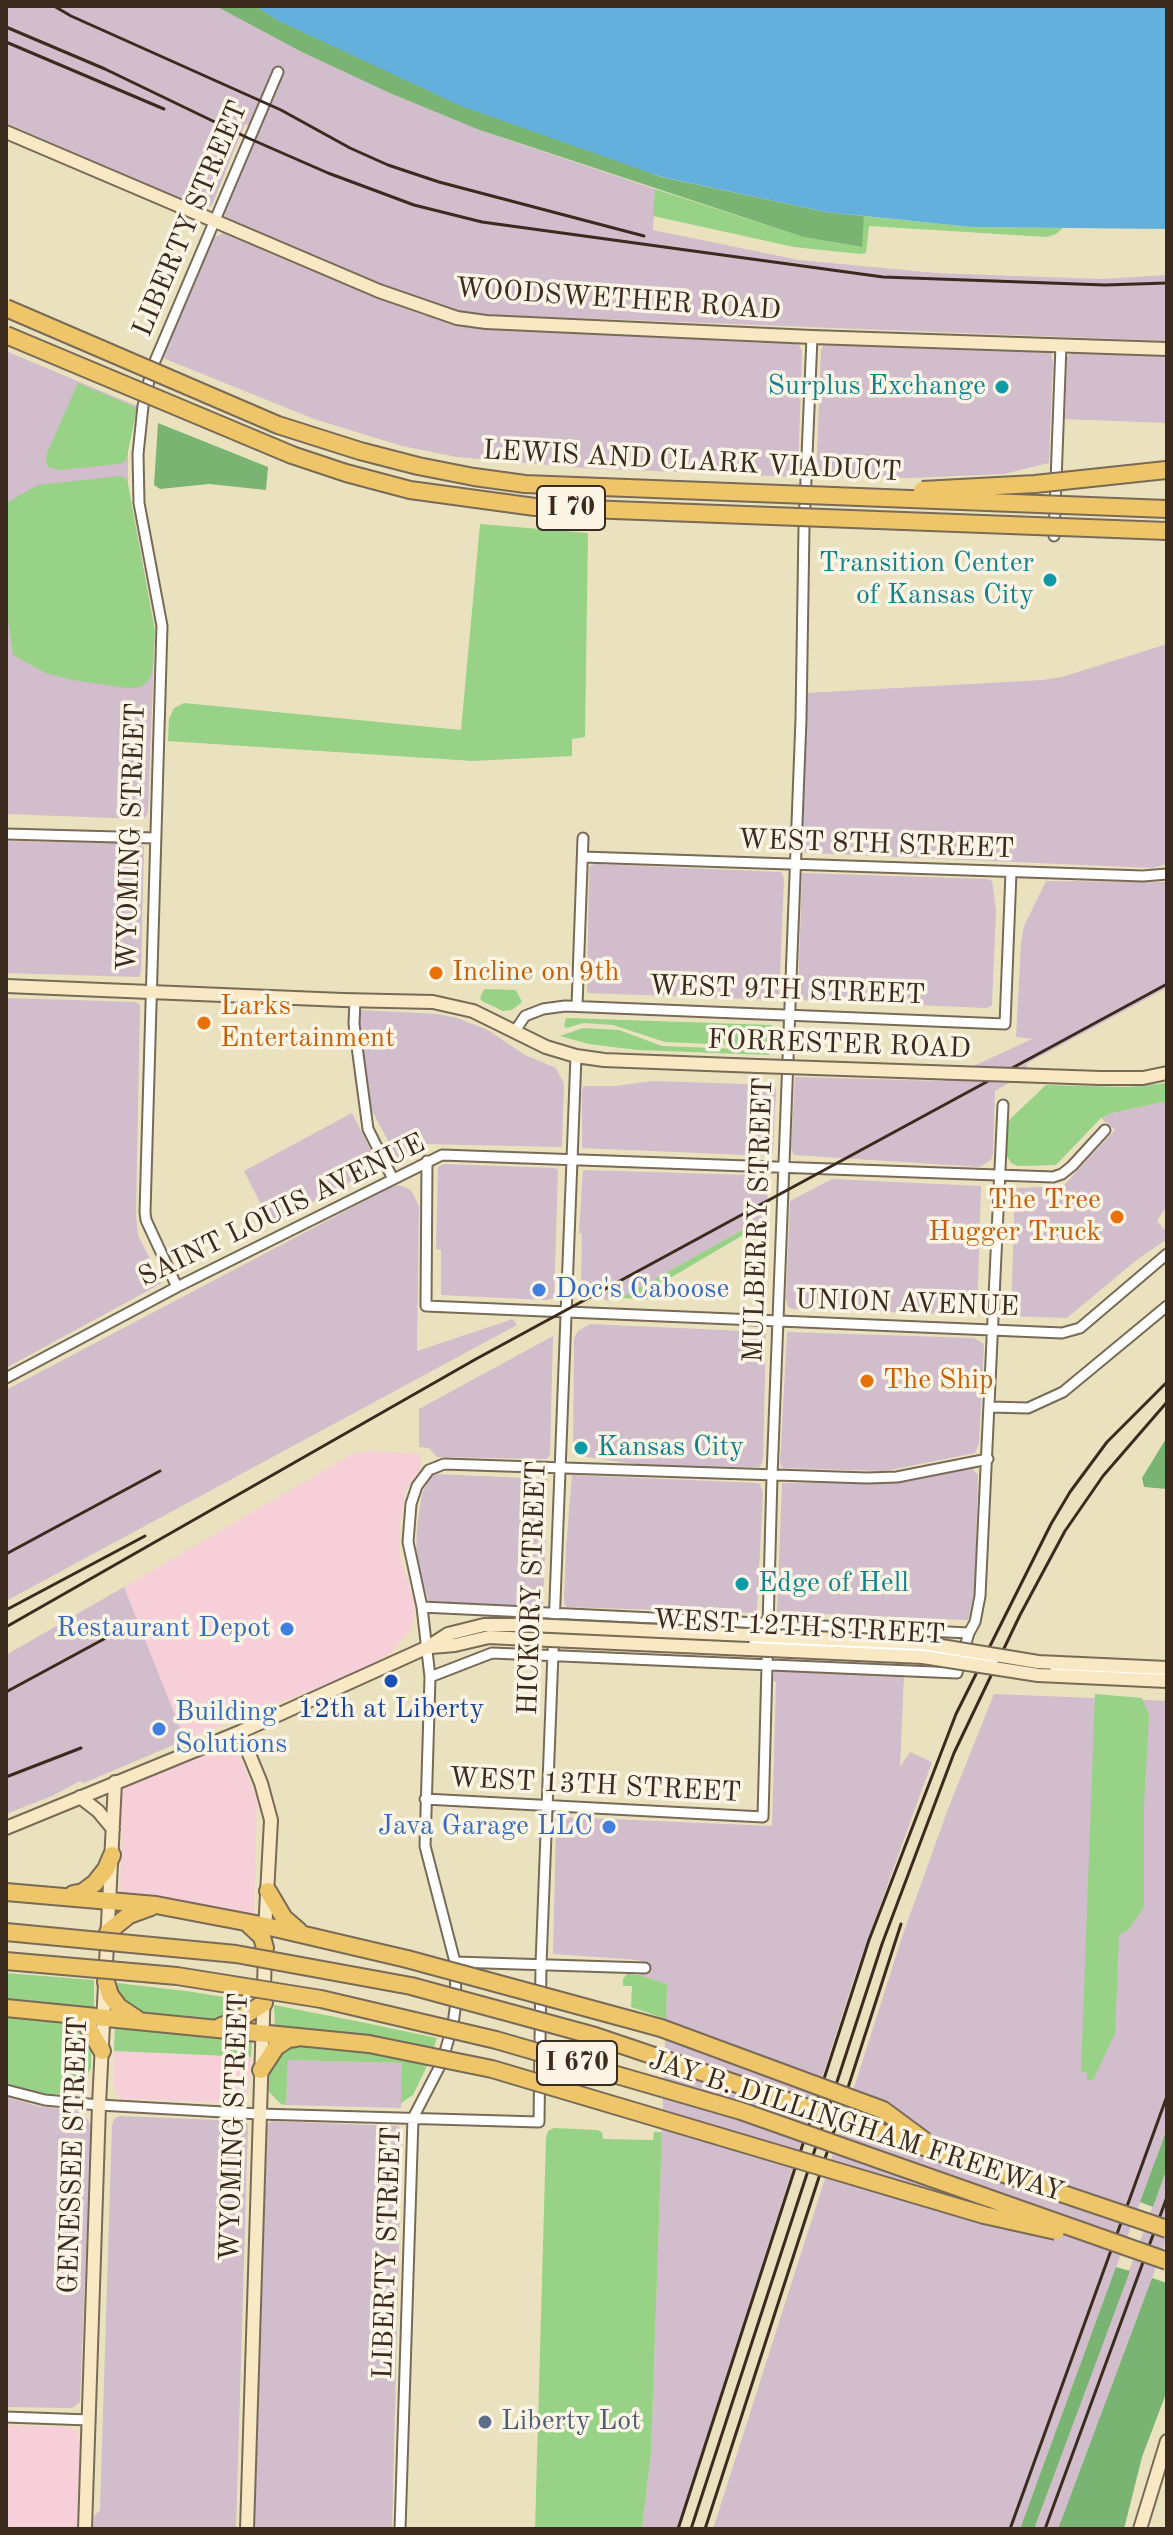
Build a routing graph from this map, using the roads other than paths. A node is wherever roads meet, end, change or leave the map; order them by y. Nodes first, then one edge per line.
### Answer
1 (278, 72) dead end
2 (6, 132) edge
3 (213, 221) junction
4 (6, 308) edge
5 (6, 335) edge
6 (812, 337) junction
7 (1061, 345) junction
8 (1167, 349) edge
9 (147, 385) joint
10 (1167, 470) edge
11 (821, 496) junction
12 (1167, 509) edge
13 (1167, 531) edge
14 (1054, 536) dead end
15 (6, 834) edge
16 (155, 838) junction
17 (583, 838) dead end
18 (583, 857) junction
19 (795, 865) junction
20 (1011, 872) junction
21 (1167, 874) edge
22 (6, 986) edge
23 (150, 991) junction
24 (355, 1000) junction
25 (577, 1006) junction
26 (789, 1015) junction
27 (515, 1031) junction
28 (576, 1056) junction
29 (1167, 1073) edge
30 (1003, 1105) dead end
31 (1105, 1130) dead end
32 (573, 1159) junction
33 (427, 1161) junction
34 (784, 1166) junction
35 (1001, 1176) junction
36 (393, 1179) junction
37 (1167, 1254) edge
38 (177, 1287) junction
39 (1167, 1306) edge
40 (566, 1310) junction
41 (779, 1321) junction
42 (994, 1330) junction
43 (6, 1378) edge
44 (990, 1407) junction
45 (988, 1459) junction
46 (560, 1468) junction
47 (772, 1476) junction
48 (422, 1607) junction
49 (556, 1612) junction
50 (768, 1625) junction
51 (529, 1632) junction
52 (969, 1633) junction
53 (554, 1634) junction
54 (428, 1647) junction
55 (553, 1656) junction
56 (767, 1665) junction
57 (1167, 1668) edge
58 (1167, 1675) edge
59 (430, 1677) junction
60 (1167, 1681) edge
61 (240, 1732) junction
62 (115, 1782) junction
63 (80, 1797) junction
64 (425, 1799) junction
65 (547, 1805) junction
66 (763, 1817) joint
67 (6, 1828) edge
68 (113, 1829) junction
69 (112, 1855) junction
70 (268, 1891) junction
71 (6, 1892) edge
72 (66, 1896) junction
73 (110, 1899) junction
74 (156, 1905) junction
75 (247, 1922) junction
76 (266, 1926) junction
77 (6, 1932) edge
78 (108, 1932) junction
79 (304, 1935) junction
80 (265, 1948) junction
81 (6, 1961) edge
82 (455, 1962) junction
83 (541, 1964) junction
84 (645, 1968) dead end
85 (106, 1982) junction
86 (264, 2003) junction
87 (6, 2008) edge
88 (66, 2012) junction
89 (104, 2017) junction
90 (139, 2020) junction
91 (216, 2027) junction
92 (262, 2033) junction
93 (300, 2037) junction
94 (102, 2051) junction
95 (261, 2070) junction
96 (6, 2090) edge
97 (99, 2105) junction
98 (259, 2114) junction
99 (413, 2118) junction
100 (939, 2151) junction
101 (1167, 2229) edge
102 (1128, 2246) junction
103 (1167, 2261) edge
104 (6, 2417) edge
105 (89, 2420) junction
106 (1167, 2441) edge
107 (85, 2529) edge
108 (247, 2529) edge
109 (400, 2529) edge
110 (1140, 2529) edge

1 - 3 street, LIBERTY STREET
2 - 3 main road, WOODSWETHER ROAD
3 - 6 main road, WOODSWETHER ROAD
3 - 9 street, LIBERTY STREET
4 - 11 highway, LEWIS AND CLARK VIADUCT / I 70, bridge
5 - 13 highway, LEWIS AND CLARK VIADUCT / I 70, bridge
6 - 7 main road, WOODSWETHER ROAD
6 - 19 street, MULBERRY STREET
7 - 8 main road, WOODSWETHER ROAD
7 - 14 street
9 - 16 street, WYOMING STREET
10 - 11 highway, bridge
11 - 12 highway, LEWIS AND CLARK VIADUCT / I 70, bridge
15 - 16 street
16 - 23 street, WYOMING STREET
17 - 18 street
18 - 19 street, WEST 8TH STREET
18 - 25 street
19 - 20 street, WEST 8TH STREET
19 - 26 street, MULBERRY STREET
20 - 21 street, WEST 8TH STREET
20 - 26 street, WEST 9TH STREET
22 - 23 main road
23 - 24 main road
23 - 38 street, WYOMING STREET
24 - 27 main road
24 - 36 street
25 - 26 street, WEST 9TH STREET
25 - 27 street, WEST 9TH STREET
26 - 34 street, MULBERRY STREET
27 - 28 main road, FORRESTER ROAD
28 - 29 main road, FORRESTER ROAD, bridge
28 - 32 street, HICKORY STREET
30 - 35 street
31 - 35 street, SAINT LOUIS AVENUE
32 - 33 street, SAINT LOUIS AVENUE
32 - 34 street, SAINT LOUIS AVENUE
32 - 40 street, HICKORY STREET
33 - 36 street, SAINT LOUIS AVENUE
33 - 40 street, UNION AVENUE
34 - 35 street, SAINT LOUIS AVENUE
34 - 41 street, MULBERRY STREET
35 - 42 street
36 - 38 street, SAINT LOUIS AVENUE
37 - 42 street, UNION AVENUE
38 - 43 street, SAINT LOUIS AVENUE
39 - 44 street
40 - 41 street, UNION AVENUE
40 - 46 street, HICKORY STREET
41 - 42 street, UNION AVENUE
41 - 47 street, MULBERRY STREET
42 - 44 street
44 - 45 street
45 - 47 street
45 - 52 street
46 - 47 street
46 - 48 street, LIBERTY STREET
46 - 49 street, HICKORY STREET
47 - 50 street, MULBERRY STREET
48 - 49 street, WEST 12TH STREET
48 - 54 street, LIBERTY STREET
49 - 50 street, WEST 12TH STREET
49 - 53 street, HICKORY STREET
50 - 52 street, WEST 12TH STREET
50 - 56 street, MULBERRY STREET
51 - 54 main road, WEST 12TH STREET
51 - 57 main road, WEST 12TH STREET, bridge
51 - 60 main road, WEST 12TH STREET, bridge
52 - 56 street, WEST 12TH STREET
53 - 55 street, HICKORY STREET
53 - 58 street, bridge
54 - 59 street, LIBERTY STREET
54 - 61 main road, WEST 12TH STREET
55 - 56 street, WEST 12TH STREET
55 - 59 street, WEST 12TH STREET
55 - 65 street, HICKORY STREET
56 - 66 street, MULBERRY STREET
59 - 64 street, LIBERTY STREET
61 - 62 main road, WEST 12TH STREET
61 - 70 main road, WYOMING STREET
62 - 63 main road, WEST 12TH STREET
62 - 68 main road, GENESSEE STREET
63 - 67 main road, WEST 12TH STREET
63 - 68 main road
64 - 65 street, WEST 13TH STREET
64 - 82 street, LIBERTY STREET
65 - 66 street, WEST 13TH STREET
65 - 83 street, HICKORY STREET
68 - 69 main road, GENESSEE STREET
69 - 72 highway
69 - 73 main road, GENESSEE STREET
70 - 76 main road, WYOMING STREET
70 - 79 highway
71 - 72 highway
72 - 73 highway
73 - 74 highway
73 - 78 main road, GENESSEE STREET
74 - 75 highway
74 - 78 highway
75 - 76 highway
75 - 80 highway
76 - 79 highway
76 - 80 main road, WYOMING STREET
77 - 100 highway, JAY B. DILLINGHAM FREEWAY / I 670, bridge
78 - 85 main road, GENESSEE STREET
79 - 100 highway, bridge
80 - 86 main road, WYOMING STREET
81 - 102 highway, JAY B. DILLINGHAM FREEWAY / I 670, bridge
82 - 83 street
82 - 99 street, LIBERTY STREET
83 - 84 street
83 - 99 street, HICKORY STREET
85 - 89 main road, GENESSEE STREET
85 - 90 highway
86 - 91 highway
86 - 92 main road, WYOMING STREET
87 - 88 highway
88 - 89 highway
88 - 94 highway
89 - 90 highway
89 - 94 main road, GENESSEE STREET
90 - 91 highway
91 - 92 highway
92 - 93 highway
92 - 95 main road, WYOMING STREET
93 - 95 highway
93 - 102 highway, bridge
94 - 97 main road, GENESSEE STREET
95 - 98 main road, WYOMING STREET
96 - 97 street
97 - 98 street
97 - 105 main road, GENESSEE STREET
98 - 99 street
98 - 108 main road, WYOMING STREET
99 - 109 street, LIBERTY STREET
100 - 101 highway, JAY B. DILLINGHAM FREEWAY / I 670, bridge
102 - 103 highway, JAY B. DILLINGHAM FREEWAY / I 670, bridge
104 - 105 street
105 - 107 main road, GENESSEE STREET
106 - 110 main road

